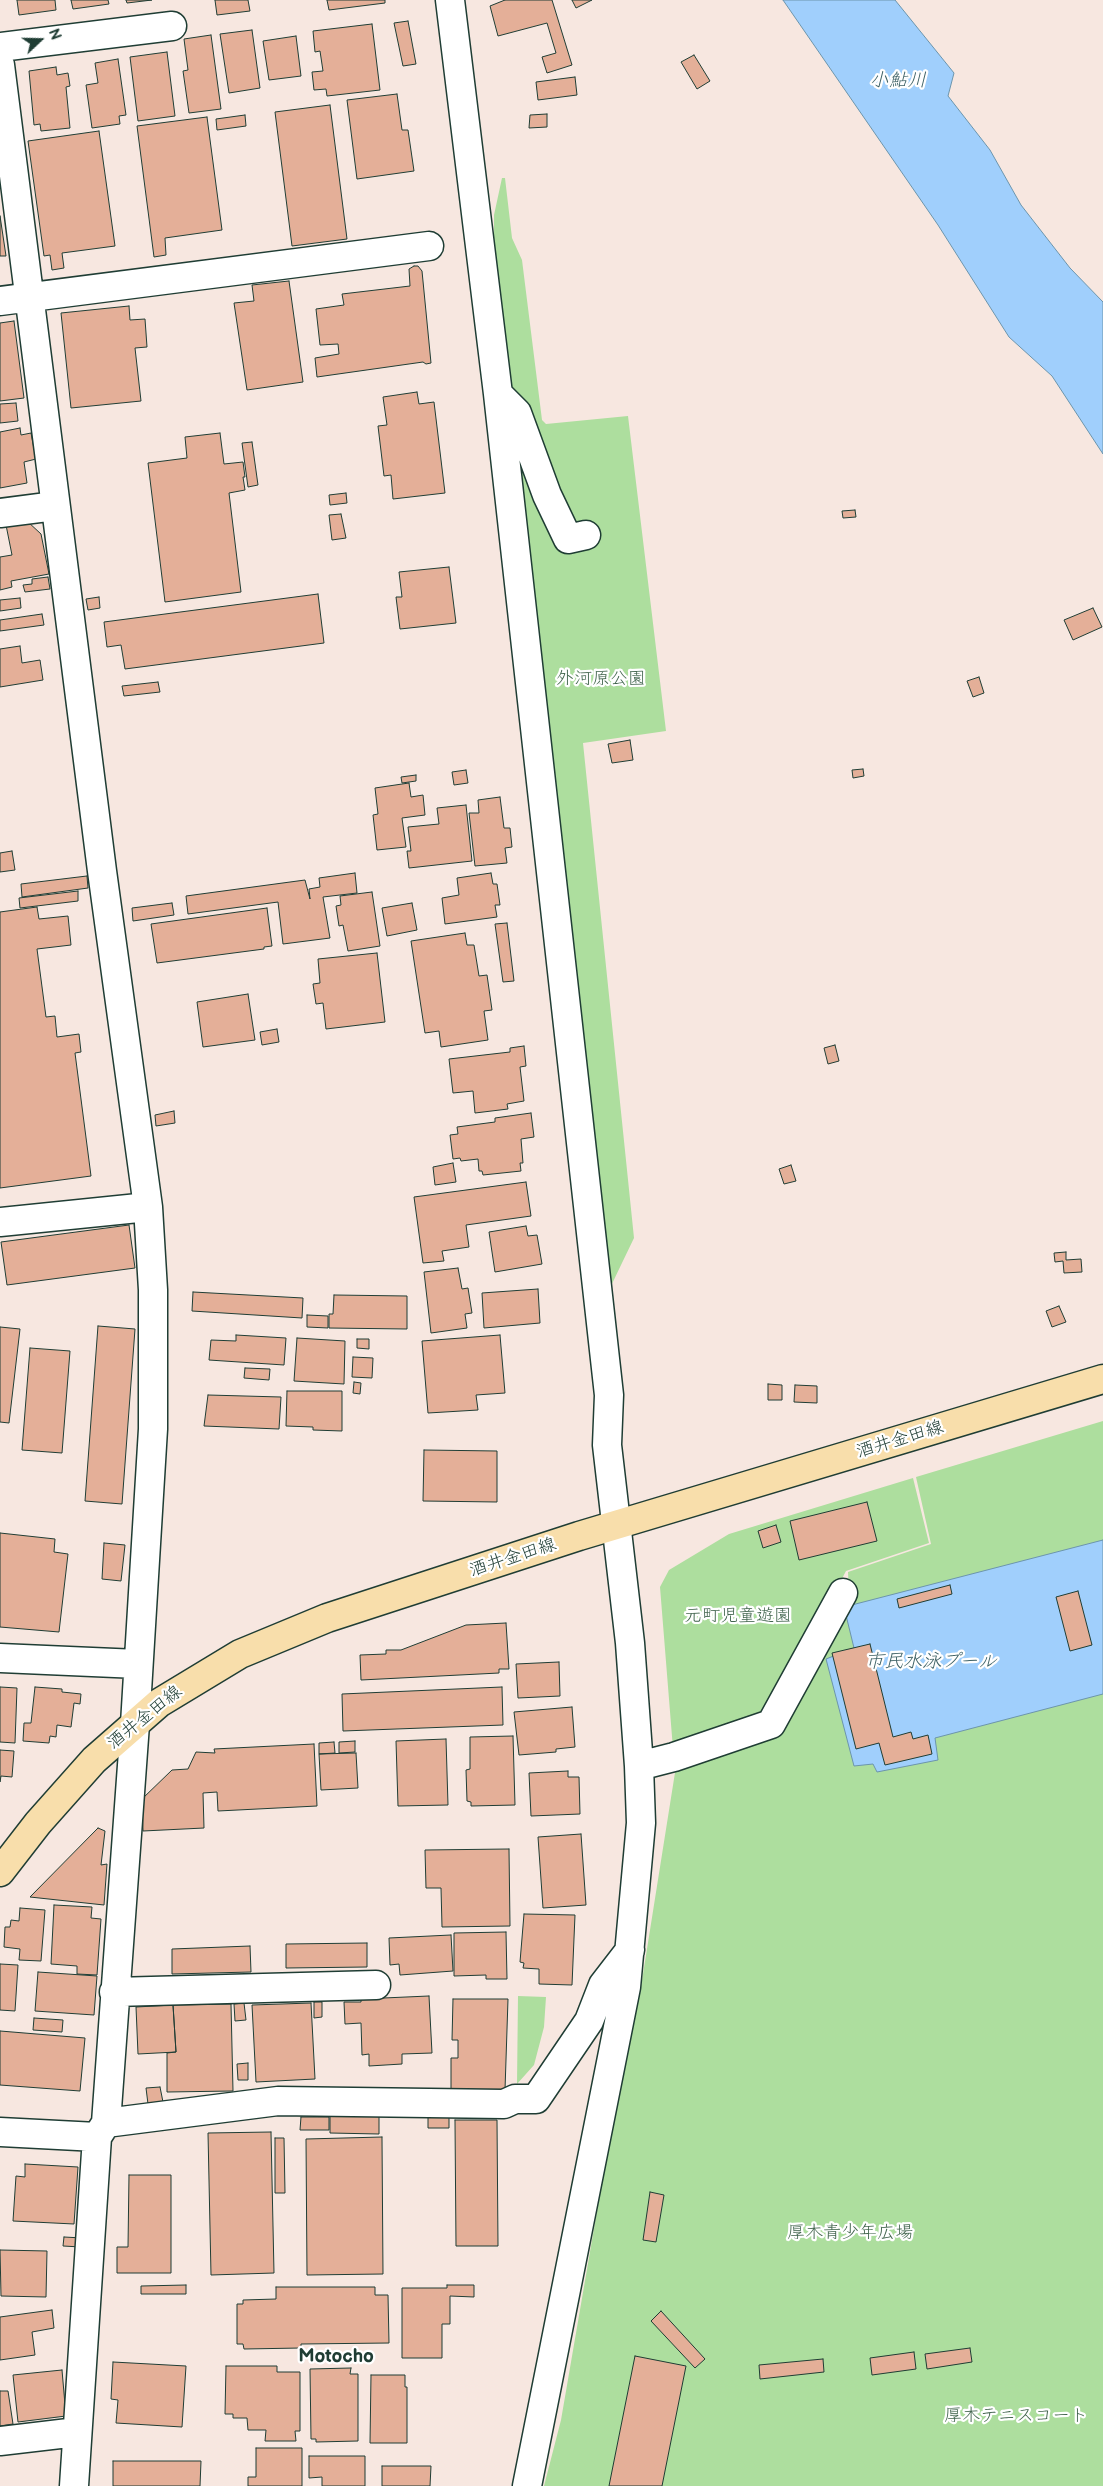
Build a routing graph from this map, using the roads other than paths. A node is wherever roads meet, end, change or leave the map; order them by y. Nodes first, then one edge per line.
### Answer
1 (432, 0) edge
2 (450, 0) edge
3 (172, 26) dead end
4 (454, 30) junction
5 (0, 47) edge
6 (0, 65) edge
7 (6, 174) edge
8 (429, 246) dead end
9 (28, 297) junction
10 (0, 301) edge
11 (498, 394) junction
12 (55, 506) junction
13 (0, 512) edge
14 (586, 535) dead end
15 (148, 1207) junction
16 (0, 1222) edge
17 (1103, 1379) edge
18 (615, 1525) junction
19 (843, 1593) dead end
20 (0, 1658) edge
21 (138, 1664) junction
22 (135, 1724) junction
23 (639, 1766) junction
24 (0, 1872) edge
25 (630, 1950) junction
26 (376, 1985) dead end
27 (114, 1992) junction
28 (102, 2130) junction
29 (0, 2132) edge
30 (77, 2432) junction
31 (0, 2441) edge
32 (74, 2486) edge
33 (527, 2486) edge

1 - 4 street
2 - 4 street
3 - 5 street
4 - 11 street
6 - 7 street
7 - 9 street
8 - 9 street
9 - 10 street
9 - 12 street
11 - 14 street
11 - 18 street
12 - 13 street
12 - 15 street
15 - 16 street
15 - 21 street
17 - 18 main road, 酒井金田線
18 - 22 main road, 酒井金田線
18 - 23 street
19 - 23 street
20 - 21 street
21 - 22 street
22 - 24 main road, 酒井金田線
22 - 27 street
23 - 25 street
25 - 28 street
25 - 33 street
26 - 27 street
27 - 28 street
28 - 29 street
28 - 30 street
30 - 31 street
30 - 32 street

